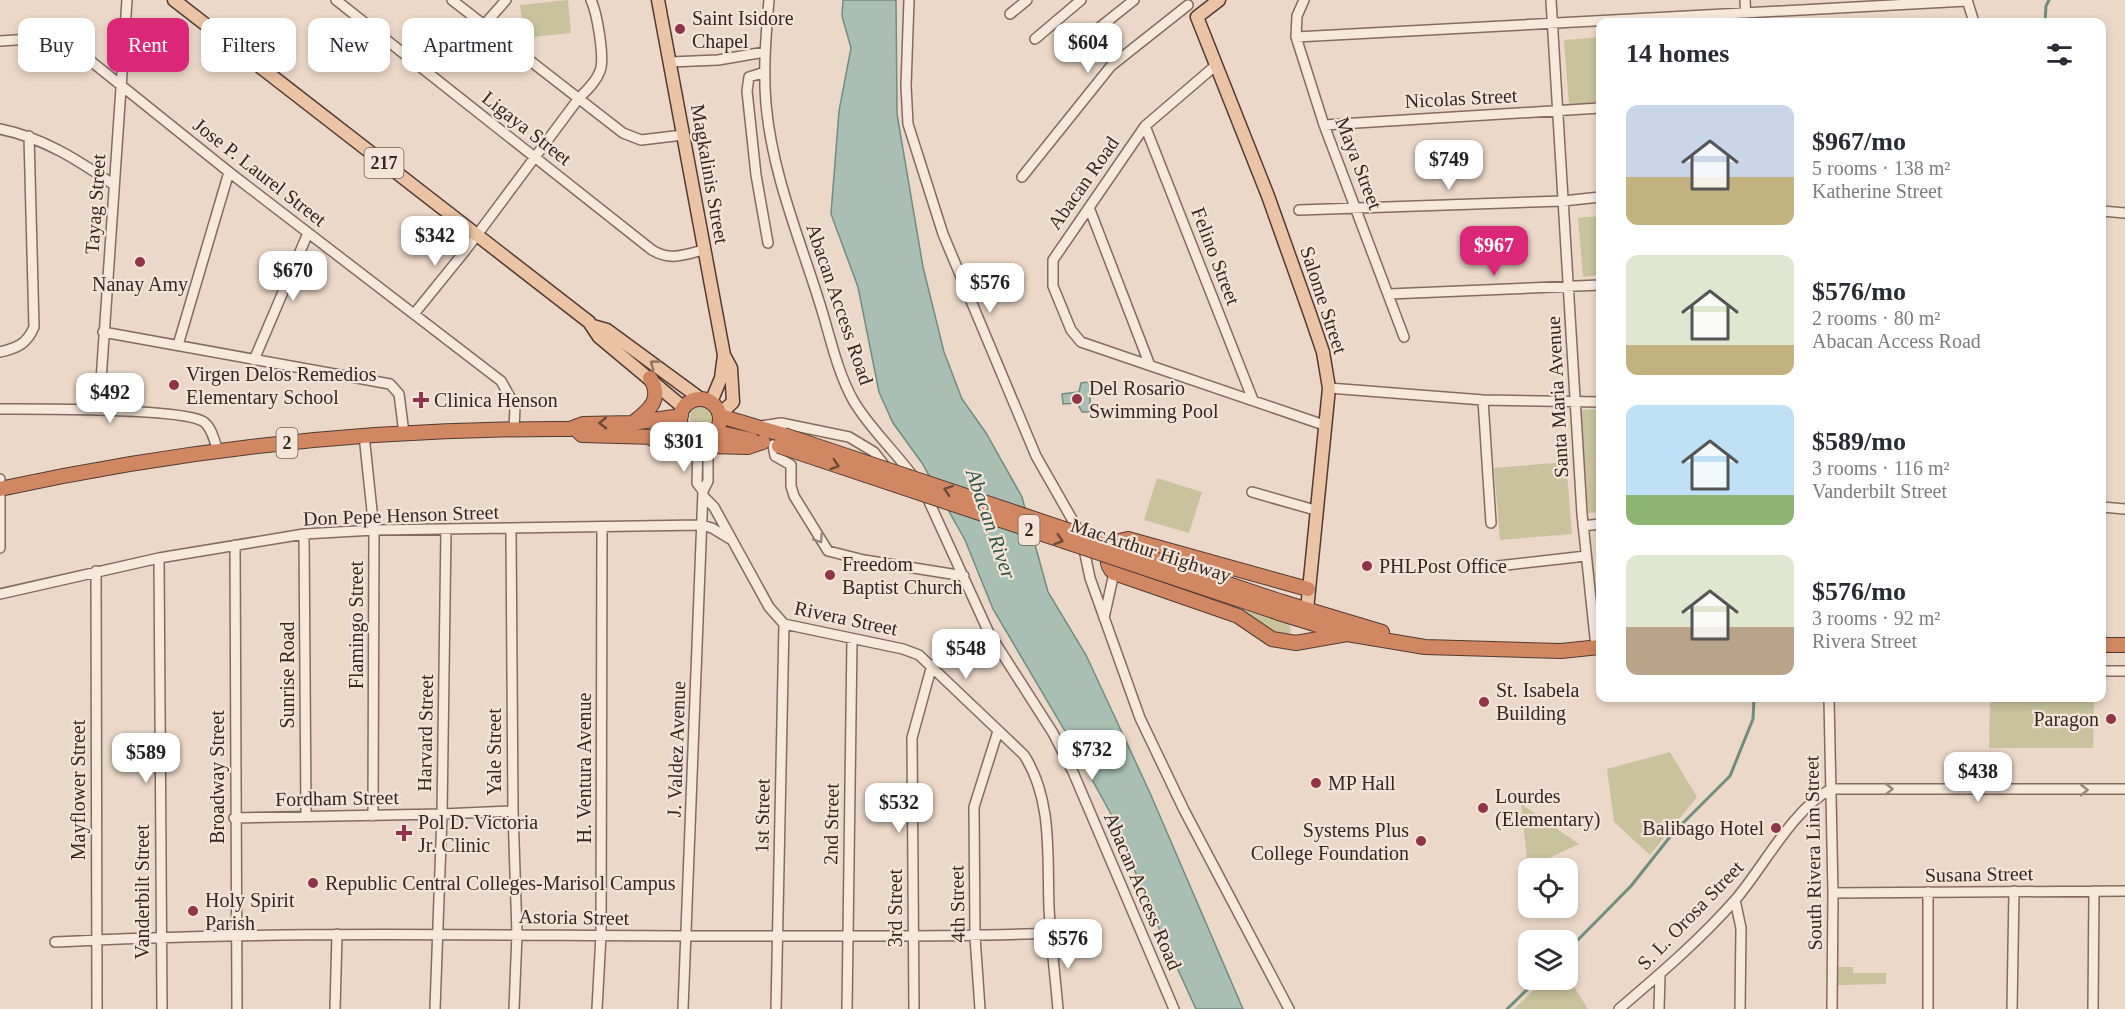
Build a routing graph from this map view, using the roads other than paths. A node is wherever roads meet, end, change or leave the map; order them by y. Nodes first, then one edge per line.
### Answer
1 (127, 0) edge
2 (174, 0) edge
3 (336, 0) edge
4 (452, 0) edge
5 (506, 0) edge
6 (591, 0) edge
7 (657, 0) edge
8 (769, 0) edge
9 (909, 0) edge
10 (1027, 0) edge
11 (1081, 0) edge
12 (1134, 0) edge
13 (1219, 0) edge
14 (1304, 0) edge
15 (1551, 0) edge
16 (1745, 0) edge
17 (1967, 0) edge
18 (1186, 3) edge
19 (1010, 14) dead end
20 (1197, 17) junction
21 (474, 18) edge
22 (491, 18) edge
23 (1638, 18) edge
24 (1746, 18) edge
25 (1973, 18) edge
26 (1596, 21) edge
27 (1553, 25) junction
28 (1296, 37) junction
29 (1035, 39) dead end
30 (0, 41) edge
31 (1076, 47) dead end
32 (765, 52) junction
33 (670, 62) junction
34 (534, 65) edge
35 (1215, 66) junction
36 (765, 72) junction
37 (121, 86) junction
38 (578, 100) junction
39 (1596, 108) edge
40 (1558, 110) junction
41 (1324, 125) junction
42 (1145, 126) junction
43 (0, 129) edge
44 (683, 135) junction
45 (29, 136) junction
46 (536, 158) junction
47 (229, 172) junction
48 (1022, 177) dead end
49 (114, 185) junction
50 (1596, 197) edge
51 (1563, 201) junction
52 (1358, 208) junction
53 (1090, 210) junction
54 (1299, 210) dead end
55 (2106, 211) edge
56 (2125, 213) edge
57 (308, 233) junction
58 (476, 236) junction
59 (768, 243) dead end
60 (703, 250) junction
61 (1596, 285) edge
62 (1568, 288) junction
63 (1389, 294) junction
64 (414, 314) junction
65 (593, 326) junction
66 (103, 332) junction
67 (1404, 338) dead end
68 (178, 345) junction
69 (0, 352) edge
70 (724, 355) junction
71 (254, 360) junction
72 (1149, 363) junction
73 (650, 378) junction
74 (1329, 388) junction
75 (706, 400) junction
76 (1253, 400) junction
77 (1483, 400) junction
78 (1575, 402) junction
79 (1596, 402) edge
80 (0, 409) edge
81 (99, 410) junction
82 (682, 412) junction
83 (720, 415) junction
84 (632, 423) junction
85 (1324, 424) junction
86 (759, 427) junction
87 (576, 429) junction
88 (514, 430) junction
89 (716, 432) junction
90 (404, 433) junction
91 (364, 435) junction
92 (775, 442) junction
93 (699, 443) junction
94 (218, 450) junction
95 (908, 469) junction
96 (892, 474) junction
97 (0, 486) edge
98 (1252, 492) dead end
99 (703, 493) junction
100 (932, 506) junction
101 (2106, 507) edge
102 (2125, 508) edge
103 (1315, 510) junction
104 (1491, 524) dead end
105 (1596, 524) edge
106 (701, 525) junction
107 (1077, 526) junction
108 (1583, 526) junction
109 (602, 527) junction
110 (374, 530) junction
111 (446, 530) junction
112 (511, 530) junction
113 (304, 534) junction
114 (730, 540) junction
115 (1115, 542) junction
116 (235, 545) junction
117 (0, 548) edge
118 (1586, 556) junction
119 (159, 558) junction
120 (1498, 566) dead end
121 (96, 571) junction
122 (1114, 573) junction
123 (964, 576) junction
124 (1286, 584) junction
125 (1308, 589) junction
126 (0, 594) edge
127 (1307, 610) junction
128 (1284, 611) junction
129 (1104, 618) junction
130 (784, 624) junction
131 (1347, 634) junction
132 (852, 640) junction
133 (1279, 641) junction
134 (2106, 645) edge
135 (2125, 645) edge
136 (1593, 647) edge
137 (932, 665) junction
138 (2106, 671) edge
139 (2125, 671) edge
140 (1829, 702) edge
141 (998, 731) junction
142 (1831, 789) junction
143 (2125, 789) edge
144 (513, 811) junction
145 (442, 814) junction
146 (306, 815) junction
147 (373, 816) junction
148 (234, 818) junction
149 (2014, 891) junction
150 (2094, 891) junction
151 (2125, 891) edge
152 (1928, 892) junction
153 (1833, 894) junction
154 (1735, 900) junction
155 (1051, 933) junction
156 (337, 934) junction
157 (517, 934) junction
158 (237, 935) junction
159 (438, 935) junction
160 (601, 935) junction
161 (778, 936) junction
162 (848, 936) junction
163 (912, 936) junction
164 (975, 937) junction
165 (160, 938) junction
166 (687, 938) junction
167 (96, 940) junction
168 (55, 942) dead end
169 (1660, 975) junction
170 (97, 1009) edge
171 (162, 1009) edge
172 (237, 1009) edge
173 (335, 1009) edge
174 (435, 1009) edge
175 (514, 1009) edge
176 (597, 1009) edge
177 (683, 1009) edge
178 (776, 1009) edge
179 (847, 1009) edge
180 (914, 1009) edge
181 (980, 1009) edge
182 (1058, 1009) edge
183 (1174, 1009) edge
184 (1289, 1009) edge
185 (1619, 1009) edge
186 (1659, 1009) edge
187 (1740, 1009) edge
188 (1832, 1009) edge
189 (1928, 1009) edge
190 (2012, 1009) edge
191 (2093, 1009) edge

1 - 37 street, Tayag Street
2 - 58 main road, 217
3 - 46 street, Ligaya Street
4 - 21 street
5 - 22 street
6 - 38 street
7 - 33 main road, Magkalinis Street
8 - 32 street, Abacan Access Road
9 - 107 street
10 - 19 street
11 - 29 street
12 - 31 street
13 - 20 main road
14 - 28 street, Maya Street
15 - 27 street, Santa Maria Avenue
16 - 24 street
17 - 24 street
17 - 25 street
18 - 20 street
18 - 48 street
20 - 35 main road, Salome Street
23 - 24 street
26 - 27 street
27 - 28 street
27 - 40 street, Santa Maria Avenue
28 - 41 street, Maya Street
30 - 37 street, Jose P. Laurel Street
32 - 33 street
32 - 36 street, Abacan Access Road
33 - 44 main road, Magkalinis Street
34 - 38 street
35 - 42 street, Abacan Road
35 - 74 main road, Salome Street
36 - 59 street
36 - 95 street, Abacan Access Road
37 - 47 street, Jose P. Laurel Street
37 - 49 street, Tayag Street
38 - 44 street
38 - 46 street
39 - 40 street, Nicolas Street
40 - 41 street, Nicolas Street
40 - 51 street, Santa Maria Avenue
41 - 52 street, Maya Street
42 - 53 street, Abacan Road
42 - 76 street, Felino Street
43 - 45 street
44 - 60 main road, Magkalinis Street
45 - 49 street
45 - 69 street
46 - 58 street
46 - 60 street, Ligaya Street
47 - 57 street, Jose P. Laurel Street
47 - 68 street
49 - 66 street, Tayag Street
50 - 51 street
51 - 52 street
51 - 62 street, Santa Maria Avenue
52 - 54 street
52 - 63 street, Maya Street
53 - 72 street
53 - 72 street, Abacan Road
55 - 56 street
57 - 64 street, Jose P. Laurel Street
57 - 71 street
58 - 64 street
58 - 65 main road, 217
60 - 70 main road, Magkalinis Street
61 - 62 street
62 - 63 street
62 - 78 street, Santa Maria Avenue
63 - 67 street, Maya Street
64 - 88 street, Jose P. Laurel Street
65 - 73 main road, 217
75 -> 65 main road, 217
66 - 68 street
66 - 81 street, Tayag Street
68 - 71 street
70 - 75 main road, Magkalinis Street
70 - 83 main road, Magkalinis Street
71 - 90 street
72 - 76 street, Abacan Road
73 - 82 main road, 217
73 - 84 highway
74 - 77 street
74 - 85 main road, Salome Street
75 - 82 highway, 2
75 - 83 highway
76 - 85 street, Abacan Road
77 - 78 street
77 - 104 street
78 - 79 street
78 - 108 street, Santa Maria Avenue
80 - 81 street
81 - 94 street
82 - 84 highway, 2
82 - 93 highway
83 - 86 highway, MacArthur Highway / 2
83 - 89 highway
84 -> 87 highway, 2
85 - 103 main road, Salome Street
86 - 92 highway, MacArthur Highway / 2
86 - 96 street
87 - 88 highway, 2
87 - 93 highway, 2
88 - 90 highway, 2
89 - 92 highway, MacArthur Highway / 2
89 - 93 highway, 2
90 - 91 highway, 2
91 - 94 highway, 2
91 - 110 street, Flamingo Street
92 - 93 highway
92 -> 123 street
92 - 128 highway, MacArthur Highway / 2, bridge
93 - 99 street, J. Valdez Avenue
94 - 97 highway, 2
95 - 96 street
95 - 100 street, Abacan Access Road
96 - 100 street
97 - 117 street
98 - 103 street
99 - 106 street, J. Valdez Avenue
99 - 114 street, Rivera Street
100 - 123 street, Abacan Access Road
101 - 102 street
103 - 125 main road, Salome Street
105 - 108 street
106 - 109 street, Don Pepe Henson Street
106 - 114 street
106 - 166 street, J. Valdez Avenue
107 - 115 street
107 - 129 street
108 - 118 street, Santa Maria Avenue
109 - 112 street, Don Pepe Henson Street
109 - 160 street, H. Ventura Avenue
110 - 111 street, Don Pepe Henson Street
110 - 113 street, Don Pepe Henson Street
110 - 147 street, Flamingo Street
111 - 112 street, Don Pepe Henson Street
111 - 145 street, Harvard Street
112 - 144 street, Yale Street
113 - 116 street, Don Pepe Henson Street
113 - 146 street, Sunrise Road
114 - 130 street, Rivera Street
115 - 122 highway
115 - 124 highway
116 - 119 street, Don Pepe Henson Street
116 - 148 street, Broadway Street
118 - 120 street
118 - 136 street, Santa Maria Avenue
119 - 121 street, Don Pepe Henson Street
119 - 165 street, Vanderbilt Street
121 - 126 street, Don Pepe Henson Street
121 - 167 street, Mayflower Street
122 - 129 street
122 - 133 highway
123 - 183 street, Abacan Access Road
124 - 125 highway
124 - 127 highway
125 - 127 main road, Salome Street
127 - 128 highway, MacArthur Highway / 2
127 - 136 highway, MacArthur Highway / 2
128 - 131 highway, MacArthur Highway / 2
128 - 133 highway
129 - 184 street
130 - 132 street, Rivera Street
130 - 161 street, 1st Street
131 - 133 highway
131 - 136 highway, MacArthur Highway / 2
132 - 137 street, Rivera Street
132 - 162 street, 2nd Street
134 - 135 highway
137 - 141 street, Rivera Street
137 - 163 street, 3rd Street
138 - 139 street
140 - 142 street, South Rivera Lim Street
141 - 155 street, Rivera Street
141 - 164 street, 4th Street
142 -> 143 street
142 - 153 street, South Rivera Lim Street
142 - 154 street, S. L. Orosa Street
144 - 145 street, Fordham Street
144 - 157 street, Yale Street
145 - 147 street, Fordham Street
145 - 159 street, Harvard Street
146 - 147 street, Fordham Street
146 - 148 street, Fordham Street
148 - 158 street, Broadway Street
149 - 150 street, Susana Street
149 - 152 street, Susana Street
149 - 190 street
150 - 151 street, Susana Street
150 - 191 street
152 - 153 street, Susana Street
152 - 189 street
153 - 188 street, South Rivera Lim Street
154 - 169 street, S. L. Orosa Street
154 - 187 street
155 - 164 street, Astoria Street
155 - 182 street, Rivera Street
156 - 158 street, Astoria Street
156 - 159 street, Astoria Street
156 - 173 street
157 - 159 street, Astoria Street
157 - 160 street, Astoria Street
157 - 175 street, Yale Street
158 - 165 street, Astoria Street
158 - 172 street, Broadway Street
159 - 174 street, Harvard Street
160 - 166 street, Astoria Street
160 - 176 street, H. Ventura Avenue
161 - 162 street, Astoria Street
161 - 166 street, Astoria Street
161 - 178 street, 1st Street
162 - 163 street, Astoria Street
162 - 179 street, 2nd Street
163 - 164 street, Astoria Street
163 - 180 street, 3rd Street
164 - 181 street, 4th Street
165 - 167 street, Astoria Street
165 - 171 street, Vanderbilt Street
166 - 177 street, J. Valdez Avenue
167 - 168 street, Astoria Street
167 - 170 street, Mayflower Street
169 - 185 street, S. L. Orosa Street
169 - 186 street

